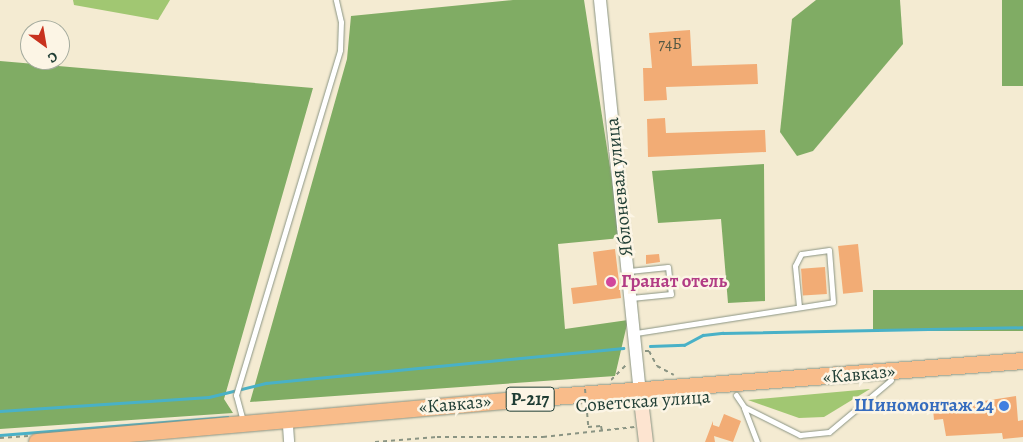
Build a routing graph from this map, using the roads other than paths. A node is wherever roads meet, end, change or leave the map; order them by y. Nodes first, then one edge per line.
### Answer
1 (336, 0) edge
2 (600, 0) edge
3 (629, 271) junction
4 (631, 298) junction
5 (799, 307) junction
6 (635, 333) junction
7 (1023, 362) edge
8 (1023, 371) edge
9 (891, 380) junction
10 (641, 398) junction
11 (740, 401) junction
12 (244, 426) junction
13 (288, 434) edge
14 (37, 442) edge
15 (84, 442) edge
16 (646, 442) edge
17 (756, 442) edge

1 - 12 lane
2 - 3 street, Яблоневая улица
3 - 4 street, Яблоневая улица
3 - 4 lane
4 - 6 street, Яблоневая улица
5 - 5 lane
5 - 6 lane
6 - 10 street, Яблоневая улица
7 - 10 highway, «Кавказ» / Р-217
8 - 9 highway, Советская улица / Р-217
9 - 11 highway, Советская улица / Р-217
9 - 11 lane
10 - 11 highway, Советская улица / Р-217
10 - 12 highway, «Кавказ» / Р-217
10 - 13 highway, Советская улица / Р-217
10 - 16 main road
11 - 17 lane
12 - 13 highway, Советская улица / Р-217
12 - 14 highway, «Кавказ» / Р-217
12 - 15 highway, Советская улица / Р-217

